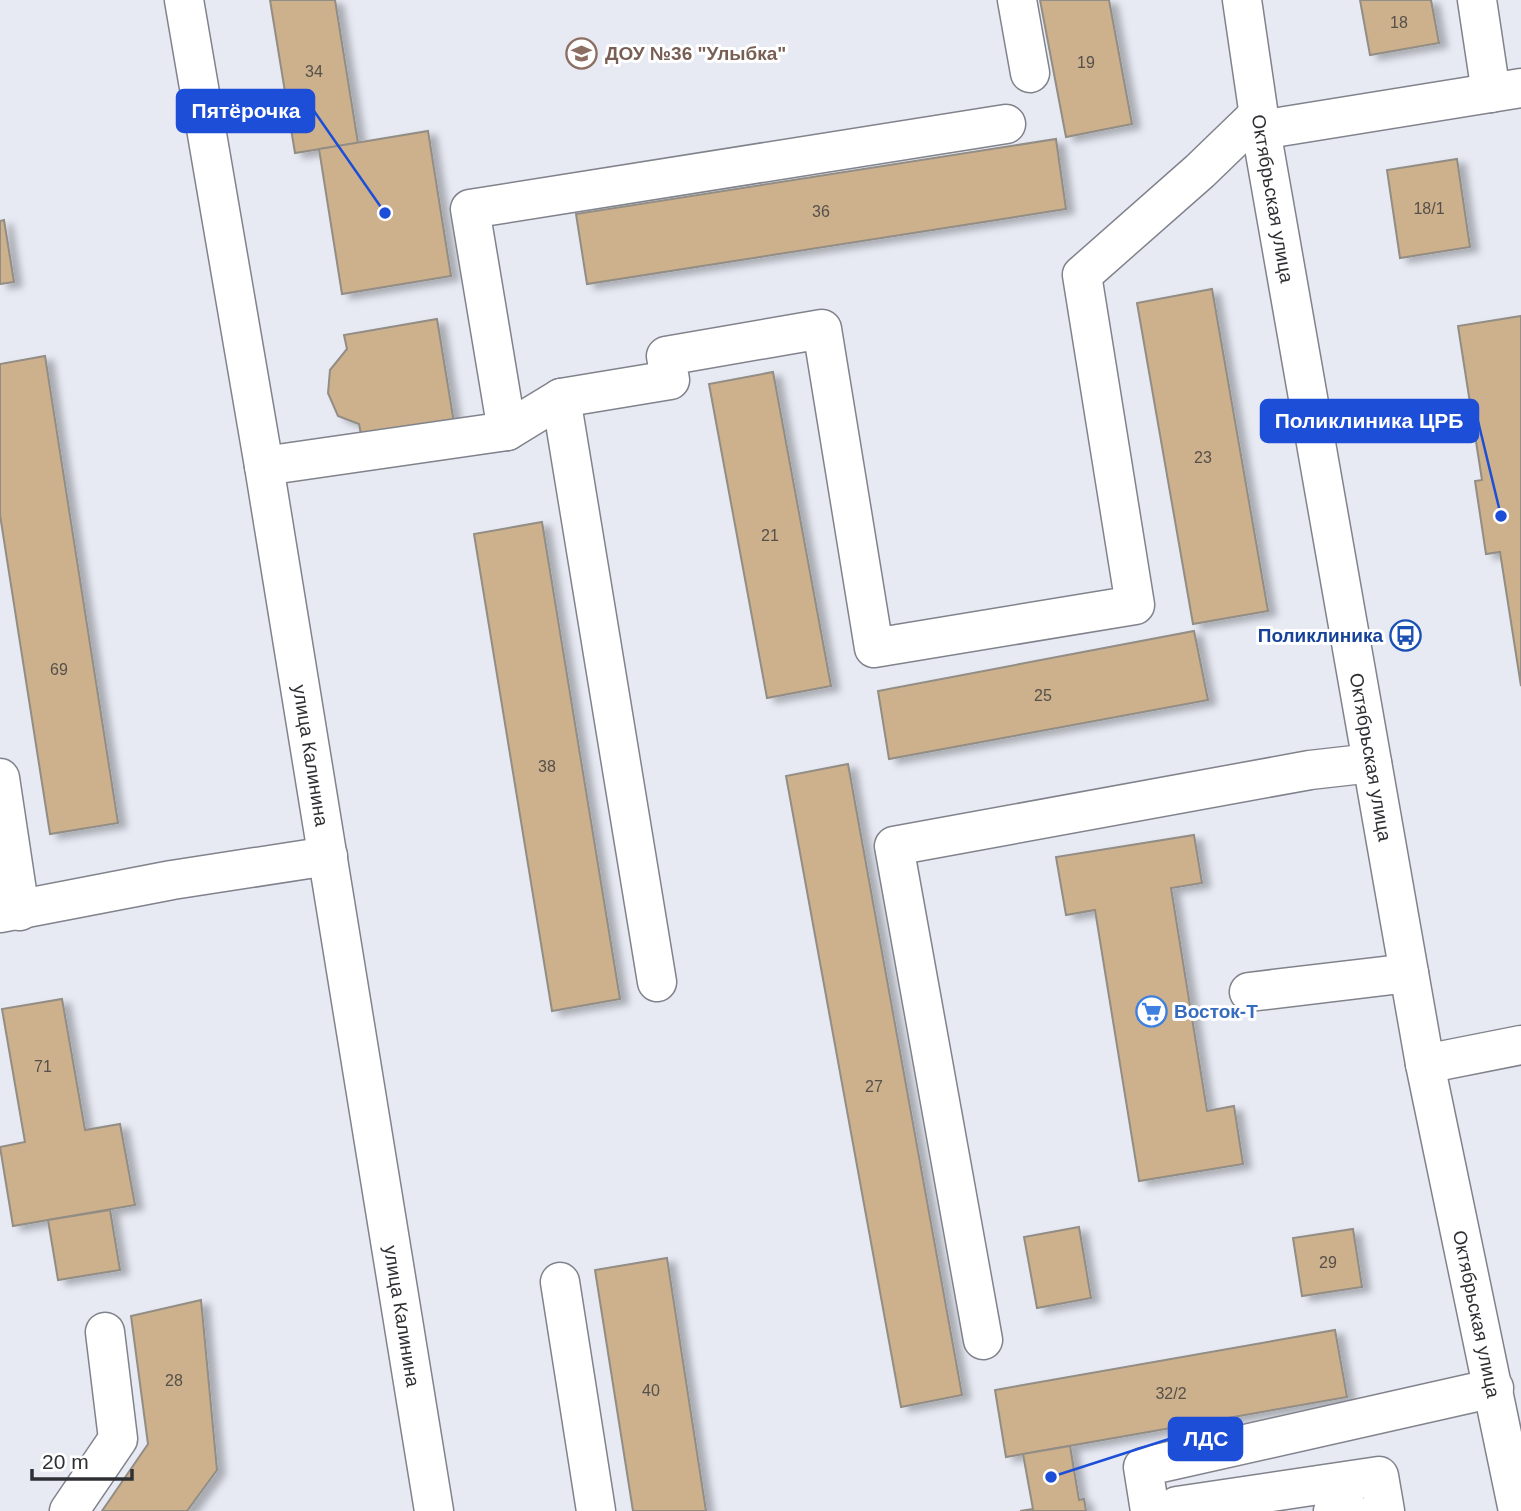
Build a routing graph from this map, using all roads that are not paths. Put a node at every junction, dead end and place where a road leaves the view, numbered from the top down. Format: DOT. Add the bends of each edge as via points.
graph roads {
  1 [pos="184,0"];
  2 [pos="1017,0"];
  3 [pos="1242,0"];
  4 [pos="1477,0"];
  5 [pos="1030,73"];
  6 [pos="1506,90"];
  7 [pos="1259,122"];
  8 [pos="1006,124"];
  9 [pos="561,398"];
  10 [pos="507,431"];
  11 [pos="264,466"];
  12 [pos="1372,763"];
  13 [pos="0,778"];
  14 [pos="328,856"];
  15 [pos="10,912"];
  16 [pos="1409,973"];
  17 [pos="657,982"];
  18 [pos="1249,992"];
  19 [pos="1521,1045"];
  20 [pos="1425,1064"];
  21 [pos="560,1282"];
  22 [pos="104,1332"];
  23 [pos="983,1340"];
  24 [pos="1494,1388"];
  25 [pos="69,1511"];
  26 [pos="435,1511"];
  27 [pos="596,1511"];
  28 [pos="1150,1511"];
  29 [pos="1177,1511"];
  30 [pos="1333,1511"];
  31 [pos="1348,1511"];
  32 [pos="1385,1511"];
  33 [pos="1518,1511"];
  1 -- 11 [label="street, улица Калинина"];
  2 -- 5 [label="street"];
  3 -- 7 [label="street, Октябрьская улица"];
  4 -- 6 [label="street"];
  6 -- 7 [label="street"];
  7 -- 9 [label="street" via="1082,275 1135,605 874,648 822,330 666,356 670,380"];
  7 -- 12 [label="street, Октябрьская улица"];
  8 -- 10 [label="street" via="470,209"];
  9 -- 10 [label="street"];
  9 -- 17 [label="street"];
  10 -- 11 [label="street"];
  11 -- 14 [label="street, улица Калинина"];
  12 -- 16 [label="street, Октябрьская улица"];
  12 -- 23 [label="street" via="1310,770 894,846"];
  13 -- 15 [label="street"];
  14 -- 15 [label="street"];
  14 -- 26 [label="street, улица Калинина"];
  16 -- 18 [label="street"];
  16 -- 20 [label="street, Октябрьская улица"];
  19 -- 20 [label="street"];
  20 -- 24 [label="street, Октябрьская улица"];
  21 -- 27 [label="street"];
  22 -- 25 [label="street" via="118,1439"];
  24 -- 28 [label="street" via="1143,1467"];
  24 -- 33 [label="street, Октябрьская улица"];
  29 -- 32 [label="street" via="1177,1506 1379,1476"];
  30 -- 31 [label="street"];
}
